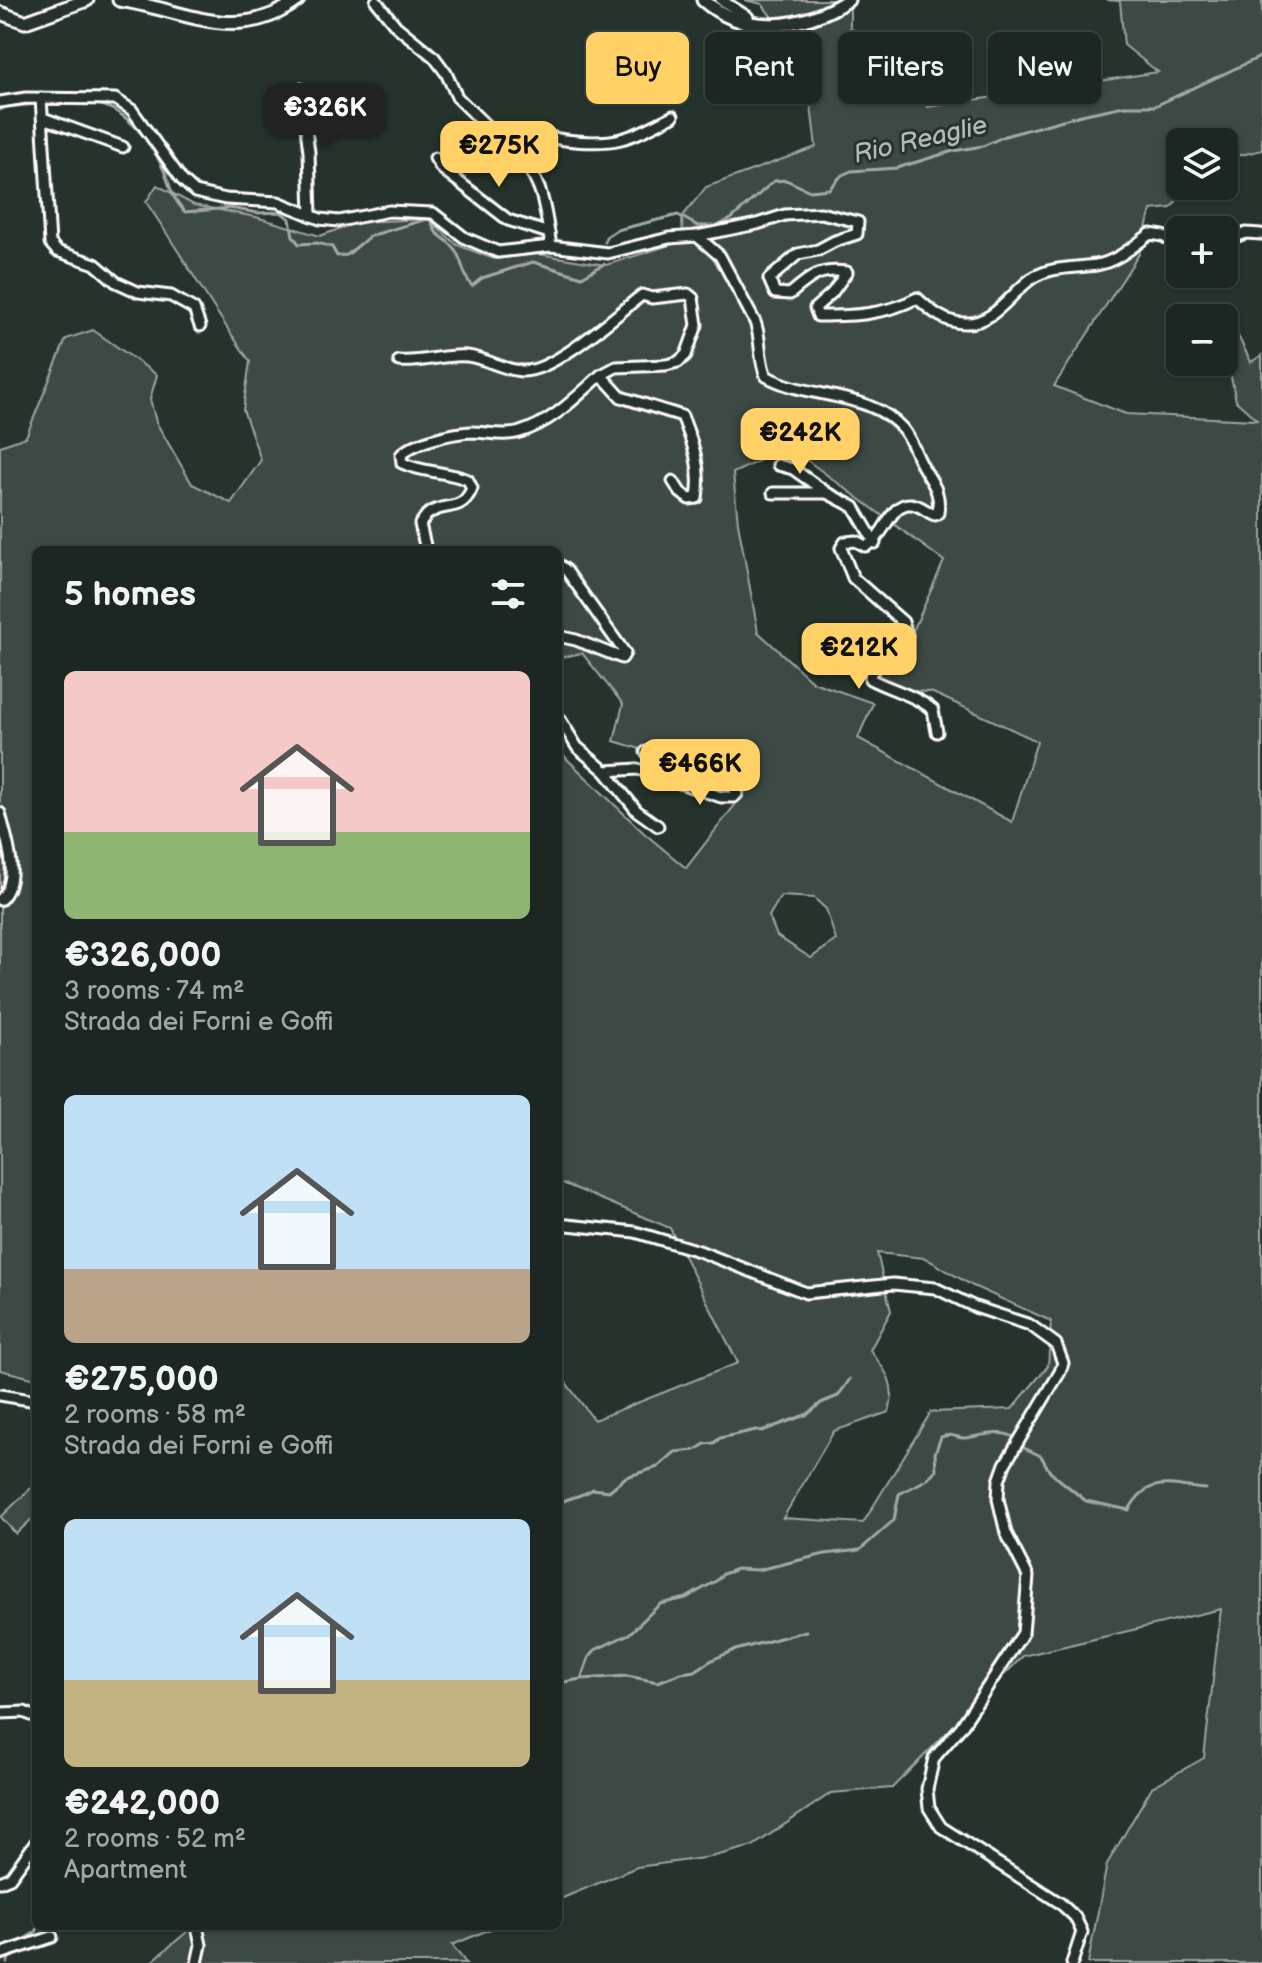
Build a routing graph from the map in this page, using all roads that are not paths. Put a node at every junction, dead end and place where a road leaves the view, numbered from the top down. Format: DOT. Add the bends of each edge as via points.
graph roads {
  1 [pos="87,0"];
  2 [pos="119,0"];
  3 [pos="298,0"];
  4 [pos="703,0"];
  5 [pos="721,0"];
  6 [pos="848,0"];
  7 [pos="376,1"];
  8 [pos="0,13"];
  9 [pos="749,25"];
  10 [pos="301,89"];
  11 [pos="41,99"];
  12 [pos="0,102"];
  13 [pos="42,115"];
  14 [pos="673,116"];
  15 [pos="123,147"];
  16 [pos="512,147"];
  17 [pos="435,158"];
  18 [pos="311,216"];
  19 [pos="549,233"];
  20 [pos="1261,234"];
  21 [pos="697,236"];
  22 [pos="1238,236"];
  23 [pos="1166,238"];
  24 [pos="551,246"];
  25 [pos="200,326"];
  26 [pos="399,361"];
  27 [pos="601,375"];
  28 [pos="778,465"];
  29 [pos="673,481"];
  30 [pos="773,493"];
  31 [pos="827,493"];
  32 [pos="875,543"];
  33 [pos="425,546"];
  34 [pos="562,567"];
  35 [pos="562,637"];
  36 [pos="562,723"];
  37 [pos="937,732"];
  38 [pos="646,752"];
  39 [pos="605,771"];
  40 [pos="0,813"];
  41 [pos="658,826"];
  42 [pos="0,900"];
  43 [pos="562,1224"];
  44 [pos="0,1395"];
  45 [pos="32,1400"];
  46 [pos="0,1713"];
  47 [pos="32,1715"];
  48 [pos="32,1848"];
  49 [pos="0,1882"];
  50 [pos="198,1930"];
  51 [pos="52,1937"];
  52 [pos="8,1952"];
  53 [pos="197,1963"];
  54 [pos="1072,1963"];
  1 -- 8 [label="main road" via="25,22"];
  2 -- 3 [label="main road" via="215,23 252,21"];
  4 -- 9 [label="main road" via="718,13"];
  5 -- 9 [label="street" via="748,17"];
  6 -- 9 [label="main road" via="824,14"];
  7 -- 16 [label="street" via="396,26 434,57 457,97"];
  10 -- 18 [label="street"];
  11 -- 12 [label="street"];
  11 -- 13 [label="street"];
  11 -- 18 [label="street" via="115,99 132,110 195,192 278,202"];
  13 -- 15 [label="street"];
  13 -- 25 [label="street" via="50,243 138,292 171,296 194,309"];
  14 -- 16 [label="street" via="626,140 563,140 525,132 515,135"];
  16 -- 19 [label="street" via="540,185"];
  17 -- 19 [label="street" via="508,220"];
  18 -- 24 [label="street" via="339,221 389,211 433,213 465,238 498,252"];
  19 -- 24 [label="street"];
  20 -- 22 [label="street"];
  21 -- 23 [label="street" via="785,215 821,213 858,222 857,234 798,254 769,279 775,293 790,294 812,275 847,272 815,308 818,316 871,314 917,298 945,320 967,324 993,314 1032,278 1066,266 1099,265 1150,234"];
  21 -- 24 [label="street" via="608,253"];
  21 -- 32 [label="street" via="720,256 755,322 766,376 886,413 905,431 938,489 938,513 908,503 900,506"];
  26 -- 27 [label="street" via="465,355 531,371 566,353 642,295 693,298 695,334 678,362 616,367"];
  27 -- 29 [label="street" via="621,397 682,416 695,448 697,498 689,499"];
  27 -- 33 [label="street" via="544,424 515,434 468,432 406,449 402,463 456,475 472,488 459,505 429,513 420,524"];
  28 -- 31 [label="street"];
  30 -- 31 [label="street"];
  31 -- 32 [label="street" via="854,507"];
  32 -- 37 [label="street" via="845,542 841,548 853,578 903,622 907,635 870,679 923,701 933,710"];
  34 -- 35 [label="street" via="625,653 622,658"];
  36 -- 39 [label="street" via="577,747"];
  38 -- 39 [label="street" via="723,778 737,794 721,797 638,769"];
  39 -- 41 [label="street" via="637,811"];
  40 -- 42 [label="street" via="12,860 6,894"];
  43 -- 54 [label="street" via="635,1232 806,1293 893,1284 935,1288 1030,1325 1056,1344 1063,1363 1060,1372 999,1481 1006,1533 1028,1576 1023,1633 961,1727 934,1758 927,1789 929,1808 941,1827 1075,1917 1082,1932"];
  44 -- 45 [label="street"];
  46 -- 47 [label="street"];
  48 -- 49 [label="street" via="10,1878"];
  50 -- 53 [label="street"];
  51 -- 52 [label="street"];
}
